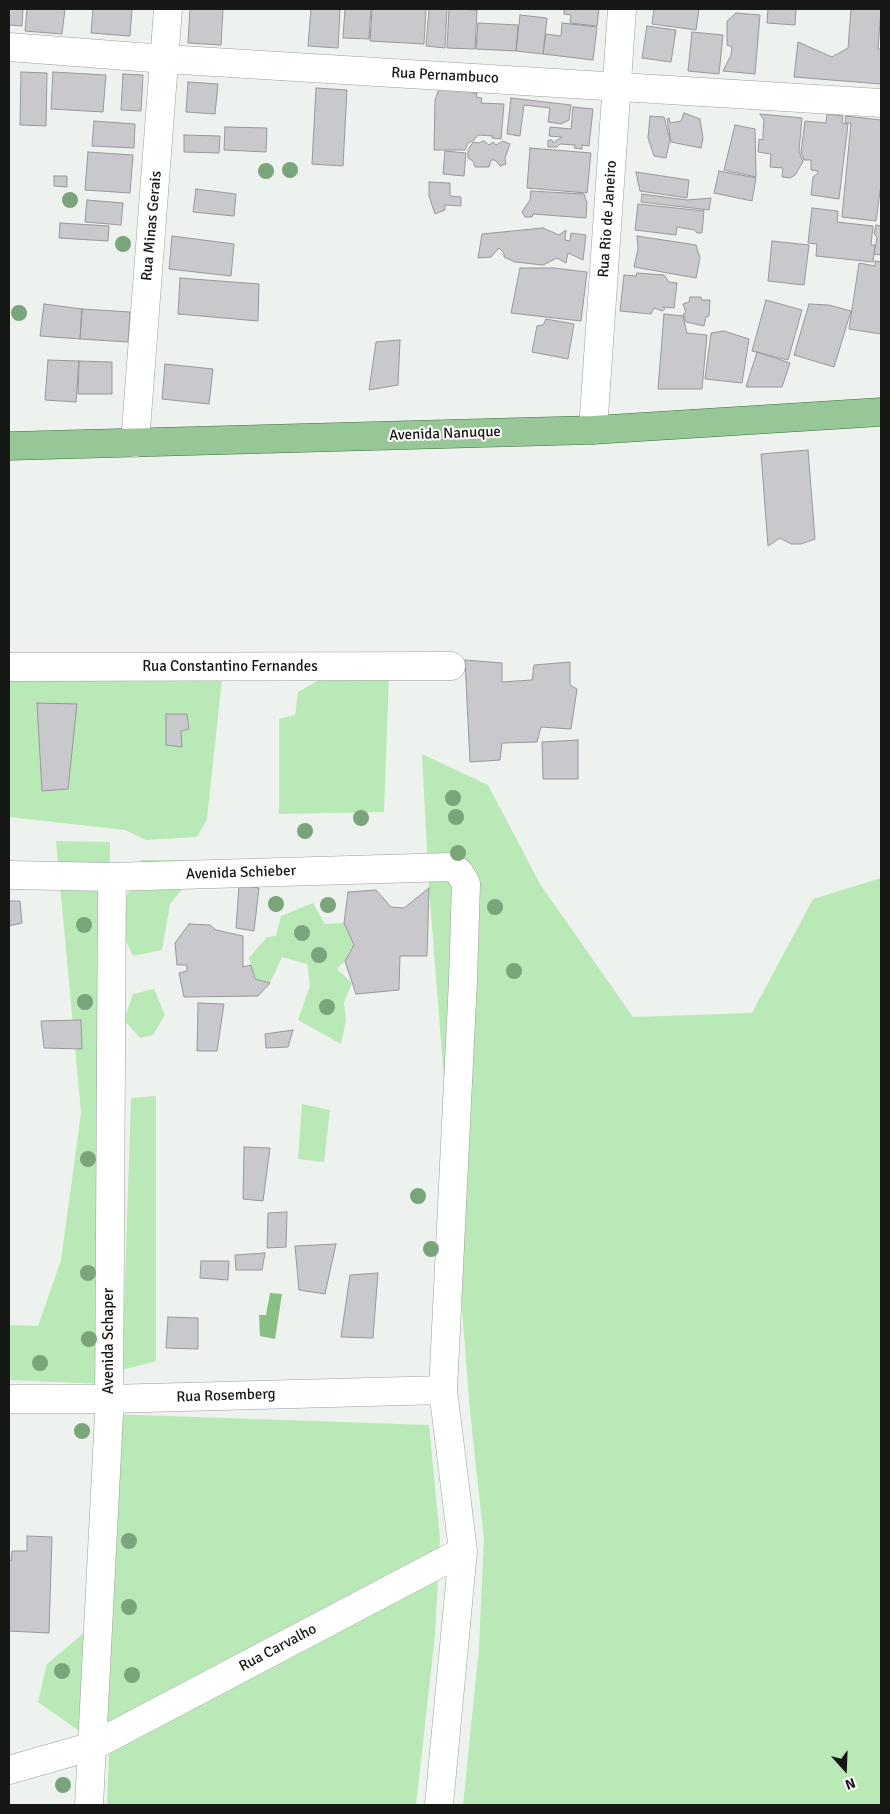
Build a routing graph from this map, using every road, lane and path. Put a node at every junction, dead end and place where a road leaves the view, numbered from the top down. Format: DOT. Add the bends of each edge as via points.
graph roads {
  1 [pos="168,9"];
  2 [pos="622,9"];
  3 [pos="9,47"];
  4 [pos="165,59"];
  5 [pos="617,86"];
  6 [pos="881,103"];
  7 [pos="881,412"];
  8 [pos="593,430"];
  9 [pos="135,443"];
  10 [pos="9,446"];
  11 [pos="451,666"];
  12 [pos="9,667"];
  13 [pos="9,875"];
  14 [pos="112,876"];
  15 [pos="443,1390"];
  16 [pos="9,1399"];
  17 [pos="109,1399"];
  18 [pos="463,1551"];
  19 [pos="93,1746"];
  20 [pos="9,1770"];
  21 [pos="89,1805"];
  22 [pos="439,1805"];
  1 -- 4 [label="street, Rua Minas Gerais"];
  2 -- 5 [label="street, Rua Rio de Janeiro"];
  3 -- 4 [label="street, Rua Pernambuco"];
  4 -- 5 [label="street, Rua Pernambuco"];
  4 -- 9 [label="street, Rua Minas Gerais"];
  5 -- 6 [label="street, Rua Pernambuco"];
  5 -- 8 [label="street, Rua Rio de Janeiro"];
  7 -- 8 [label="main road, Avenida Nanuque"];
  8 -- 9 [label="main road, Avenida Nanuque"];
  9 -- 10 [label="main road, Avenida Nanuque"];
  11 -- 12 [label="street, Rua Constantino Fernandes"];
  13 -- 14 [label="street, Avenida Schieber"];
  14 -- 15 [label="street, Avenida Schieber" via="451,867 459,872 466,883 464,980"];
  14 -- 17 [label="street, Avenida Schaper"];
  15 -- 17 [label="street, Rua Rosemberg"];
  15 -- 18 [label="street"];
  16 -- 17 [label="street, Rua Rosemberg"];
  17 -- 19 [label="street, Avenida Schaper"];
  18 -- 19 [label="street, Rua Carvalho"];
  18 -- 22 [label="street"];
  19 -- 20 [label="street, Rua Carvalho"];
  19 -- 21 [label="street, Avenida Schaper"];
}
